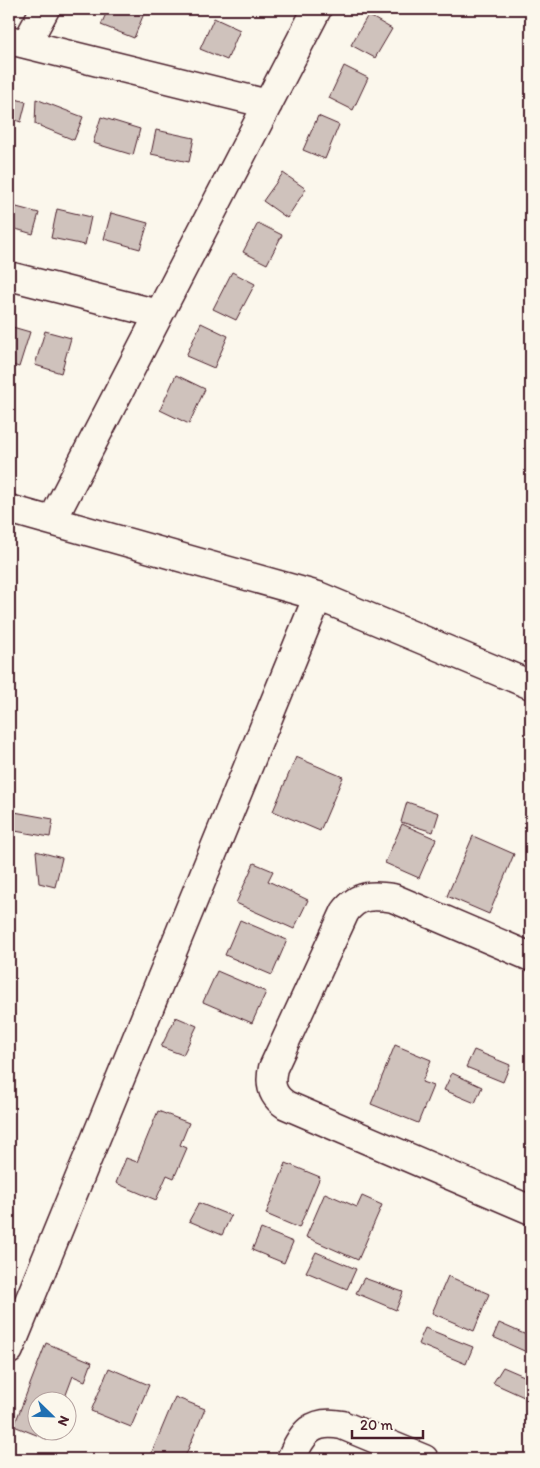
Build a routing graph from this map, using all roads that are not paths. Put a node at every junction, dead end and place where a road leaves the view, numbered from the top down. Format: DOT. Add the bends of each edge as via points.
graph roads {
  1 [pos="45,9"];
  2 [pos="317,9"];
  3 [pos="18,42"];
  4 [pos="268,104"];
  5 [pos="9,276"];
  6 [pos="159,314"];
  7 [pos="9,508"];
  8 [pos="53,519"];
  9 [pos="318,596"];
  10 [pos="531,684"];
  11 [pos="531,957"];
  12 [pos="531,1210"];
  13 [pos="9,1350"];
  14 [pos="291,1459"];
  15 [pos="424,1459"];
  1 -- 3 [label="street"];
  2 -- 4 [label="street"];
  3 -- 4 [label="street"];
  4 -- 6 [label="street"];
  5 -- 6 [label="street"];
  6 -- 8 [label="street"];
  7 -- 8 [label="street"];
  8 -- 9 [label="street"];
  9 -- 10 [label="street"];
  9 -- 13 [label="street"];
  11 -- 12 [label="street" via="393,898 374,895 361,898 345,912 273,1068 271,1081 274,1096 286,1105"];
  14 -- 15 [label="street" via="305,1433 315,1425 328,1422"];
}
